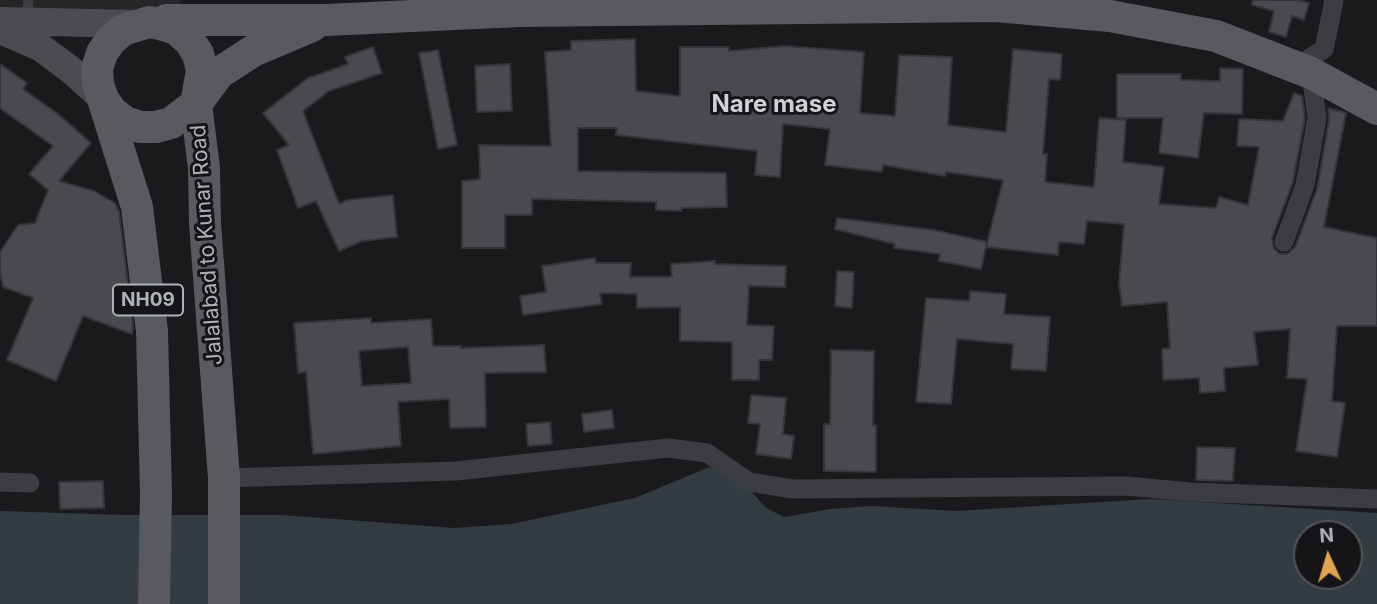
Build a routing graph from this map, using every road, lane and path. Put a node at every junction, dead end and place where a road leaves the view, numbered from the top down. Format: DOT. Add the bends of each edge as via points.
graph roads {
  1 [pos="1334,0"];
  2 [pos="28,10"];
  3 [pos="167,19"];
  4 [pos="326,20"];
  5 [pos="0,21"];
  6 [pos="0,30"];
  7 [pos="1304,70"];
  8 [pos="103,99"];
  9 [pos="196,104"];
  10 [pos="1377,109"];
  11 [pos="1284,242"];
  12 [pos="0,482"];
  13 [pos="30,483"];
  14 [pos="225,490"];
  15 [pos="1377,499"];
  16 [pos="154,604"];
  17 [pos="224,604"];
  1 -- 7 [label="street" via="1324,49"];
  2 -- 3 [label="main road"];
  2 -- 5 [label="main road"];
  3 -- 4 [label="main road"];
  3 -- 8 [label="main road, NH09" via="123,30 111,40 102,53 97,76"];
  3 -- 9 [label="main road, NH09" via="198,54 202,70"];
  4 -- 7 [label="main road" via="519,11 996,6 1110,16 1216,36"];
  4 -- 9 [label="main road, Jalalabad to Kunar Road" via="253,51 219,73"];
  6 -- 8 [label="main road" via="40,47"];
  7 -- 10 [label="main road"];
  7 -- 11 [label="street" via="1317,118 1305,185"];
  8 -- 9 [label="main road" via="125,122 140,127 171,123"];
  8 -- 16 [label="main road, NH09" via="137,207 152,331"];
  9 -- 14 [label="main road, Jalalabad to Kunar Road / NH09"];
  12 -- 13 [label="street"];
  14 -- 15 [label="street" via="668,448 706,453 749,482 793,489 1127,486"];
  14 -- 17 [label="main road, NH09"];
}
